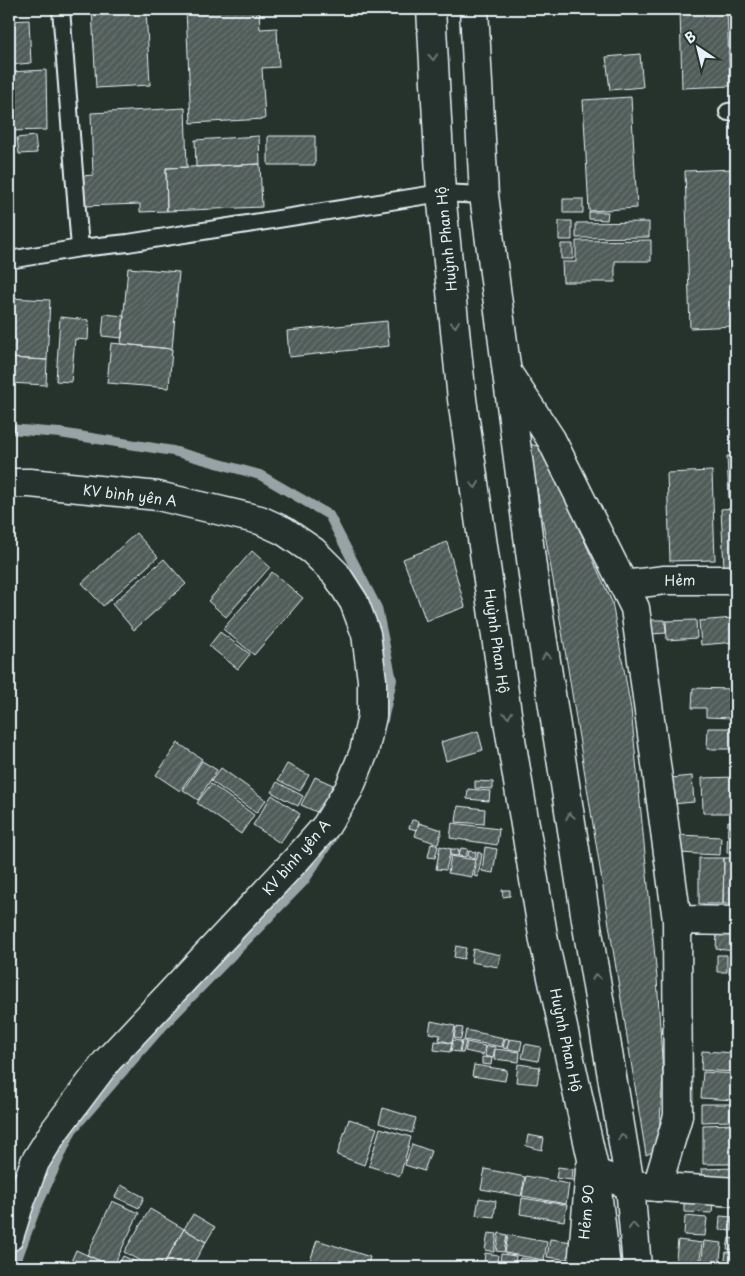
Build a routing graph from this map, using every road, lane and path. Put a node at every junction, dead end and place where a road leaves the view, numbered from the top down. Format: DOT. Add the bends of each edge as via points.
graph roads {
  1 [pos="61,9"];
  2 [pos="430,9"];
  3 [pos="474,9"];
  4 [pos="441,193"];
  5 [pos="484,195"];
  6 [pos="80,248"];
  7 [pos="9,260"];
  8 [pos="507,372"];
  9 [pos="9,483"];
  10 [pos="736,580"];
  11 [pos="624,585"];
  12 [pos="677,920"];
  13 [pos="736,921"];
  14 [pos="595,1173"];
  15 [pos="630,1185"];
  16 [pos="657,1187"];
  17 [pos="736,1192"];
  18 [pos="9,1237"];
  19 [pos="582,1267"];
  20 [pos="606,1267"];
  21 [pos="637,1267"];
  1 -- 6 [label="lane"];
  2 -- 4 [label="street, Huỳnh Phan Hộ, one-way"];
  3 -- 5 [label="street"];
  4 -- 5 [label="lane"];
  4 -- 6 [label="lane"];
  4 -- 14 [label="street, Huỳnh Phan Hộ, one-way" via="462,398 511,737 544,941"];
  5 -- 8 [label="street"];
  6 -- 7 [label="lane"];
  8 -- 11 [label="street" via="551,439"];
  15 -- 8 [label="street, one-way" via="536,590"];
  9 -- 18 [label="street, KV bình yên A" via="158,496 260,520 284,531 313,551 336,574 354,602 366,634 372,680 372,716 364,752 349,789 326,826 107,1061 35,1162"];
  10 -- 11 [label="street, Hẻm" via="665,580"];
  11 -- 12 [label="street" via="635,608"];
  12 -- 13 [label="street"];
  12 -- 16 [label="street" via="678,1116"];
  14 -- 15 [label="street, Hẻm 90"];
  14 -- 19 [label="street, Hẻm 90" via="590,1169"];
  14 -- 20 [label="street, Huỳnh Phan Hộ"];
  15 -- 16 [label="street"];
  21 -- 15 [label="street, one-way"];
  16 -- 17 [label="street"];
}
